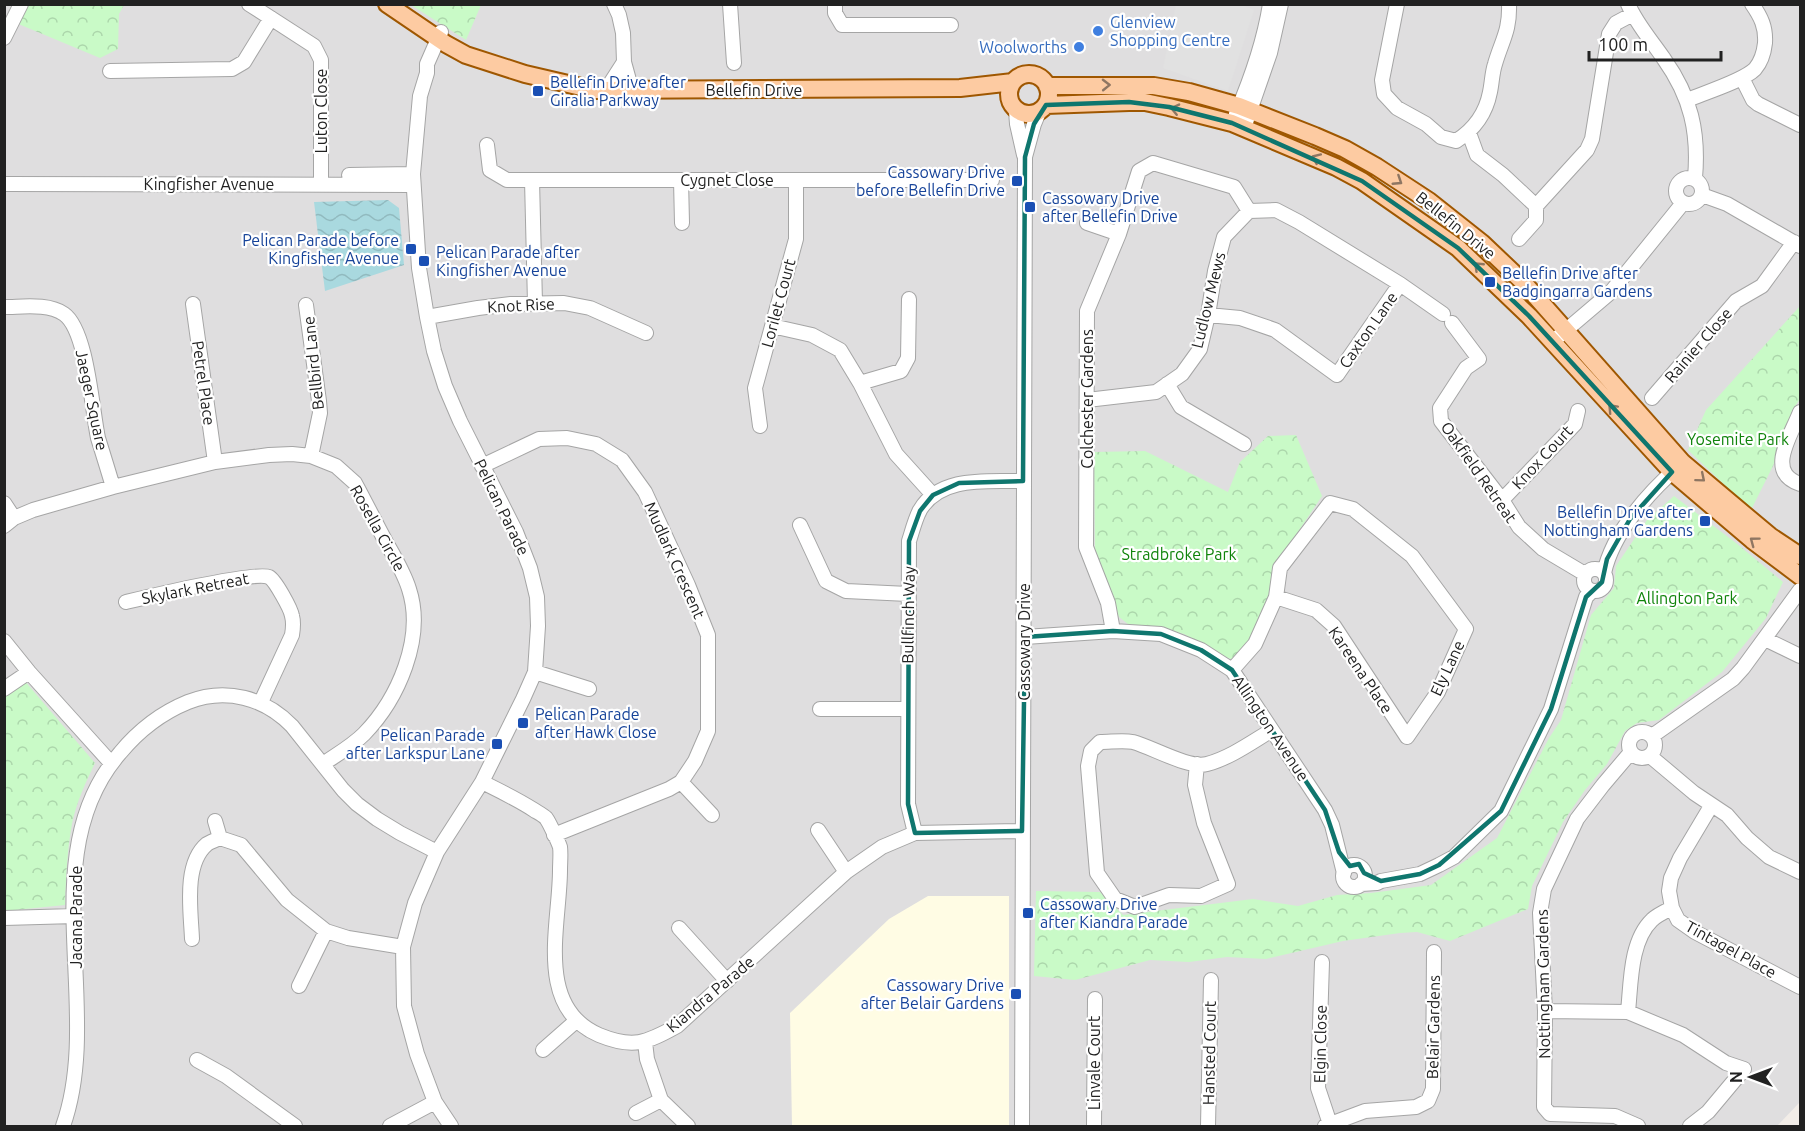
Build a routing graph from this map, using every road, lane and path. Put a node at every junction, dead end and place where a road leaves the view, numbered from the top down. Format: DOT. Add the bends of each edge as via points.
graph roads {
  1 [pos="21,4"];
  2 [pos="249,4"];
  3 [pos="387,4"];
  4 [pos="401,4"];
  5 [pos="614,4"];
  6 [pos="730,4"];
  7 [pos="835,4"];
  8 [pos="1270,4"];
  9 [pos="1281,4"];
  10 [pos="1396,4"];
  11 [pos="1509,4"];
  12 [pos="1758,6"];
  13 [pos="1630,9"];
  14 [pos="271,18"];
  15 [pos="951,26"];
  16 [pos="4,38"];
  17 [pos="444,38"];
  18 [pos="624,62"];
  19 [pos="734,63"];
  20 [pos="110,71"];
  21 [pos="1742,78"];
  22 [pos="1013,82"];
  23 [pos="1047,86"];
  24 [pos="960,88"];
  25 [pos="606,90"];
  26 [pos="632,91"];
  27 [pos="1688,100"];
  28 [pos="1013,106"];
  29 [pos="1245,108"];
  30 [pos="1042,109"];
  31 [pos="1238,125"];
  32 [pos="1800,125"];
  33 [pos="1468,133"];
  34 [pos="487,145"];
  35 [pos="1024,157"];
  36 [pos="4,176"];
  37 [pos="1695,178"];
  38 [pos="321,179"];
  39 [pos="413,179"];
  40 [pos="532,180"];
  41 [pos="681,180"];
  42 [pos="796,180"];
  43 [pos="992,180"];
  44 [pos="4,184"];
  45 [pos="1702,195"];
  46 [pos="1683,203"];
  47 [pos="1536,207"];
  48 [pos="1249,211"];
  49 [pos="682,223"];
  50 [pos="1087,223"];
  51 [pos="1119,234"];
  52 [pos="1519,239"];
  53 [pos="1797,244"];
  54 [pos="1400,285"];
  55 [pos="909,299"];
  56 [pos="535,303"];
  57 [pos="193,304"];
  58 [pos="306,305"];
  59 [pos="4,307"];
  60 [pos="1208,315"];
  61 [pos="427,317"];
  62 [pos="772,326"];
  63 [pos="1565,330"];
  64 [pos="646,333"];
  65 [pos="1552,343"];
  66 [pos="860,383"];
  67 [pos="1167,384"];
  68 [pos="1652,398"];
  69 [pos="1087,400"];
  70 [pos="1578,411"];
  71 [pos="1800,412"];
  72 [pos="759,426"];
  73 [pos="1244,444"];
  74 [pos="311,456"];
  75 [pos="215,462"];
  76 [pos="482,466"];
  77 [pos="1677,467"];
  78 [pos="1023,481"];
  79 [pos="1800,484"];
  80 [pos="113,487"];
  81 [pos="933,495"];
  82 [pos="1502,500"];
  83 [pos="4,503"];
  84 [pos="9,522"];
  85 [pos="800,525"];
  86 [pos="1800,556"];
  87 [pos="1604,573"];
  88 [pos="1586,574"];
  89 [pos="1800,576"];
  90 [pos="1800,590"];
  91 [pos="1592,591"];
  92 [pos="908,594"];
  93 [pos="1276,597"];
  94 [pos="126,602"];
  95 [pos="1113,631"];
  96 [pos="1024,638"];
  97 [pos="1765,639"];
  98 [pos="4,641"];
  99 [pos="1800,656"];
  100 [pos="1232,670"];
  101 [pos="29,672"];
  102 [pos="535,672"];
  103 [pos="4,689"];
  104 [pos="589,689"];
  105 [pos="261,702"];
  106 [pos="820,709"];
  107 [pos="907,709"];
  108 [pos="1272,730"];
  109 [pos="1652,736"];
  110 [pos="1407,737"];
  111 [pos="1631,752"];
  112 [pos="1650,756"];
  113 [pos="111,763"];
  114 [pos="323,764"];
  115 [pos="1197,764"];
  116 [pos="482,782"];
  117 [pos="681,782"];
  118 [pos="1712,806"];
  119 [pos="712,815"];
  120 [pos="216,821"];
  121 [pos="818,830"];
  122 [pos="1022,831"];
  123 [pos="915,833"];
  124 [pos="554,836"];
  125 [pos="220,838"];
  126 [pos="437,852"];
  127 [pos="1800,872"];
  128 [pos="846,873"];
  129 [pos="1672,908"];
  130 [pos="75,916"];
  131 [pos="4,918"];
  132 [pos="679,928"];
  133 [pos="326,931"];
  134 [pos="192,939"];
  135 [pos="403,947"];
  136 [pos="1434,952"];
  137 [pos="1322,962"];
  138 [pos="1210,980"];
  139 [pos="727,981"];
  140 [pos="299,986"];
  141 [pos="1800,987"];
  142 [pos="1095,999"];
  143 [pos="1545,1011"];
  144 [pos="1628,1012"];
  145 [pos="576,1021"];
  146 [pos="645,1042"];
  147 [pos="543,1050"];
  148 [pos="197,1060"];
  149 [pos="661,1100"];
  150 [pos="435,1102"];
  151 [pos="636,1113"];
  152 [pos="1328,1125"];
  153 [pos="63,1126"];
  154 [pos="295,1126"];
  155 [pos="390,1126"];
  156 [pos="451,1126"];
  157 [pos="688,1126"];
  158 [pos="1022,1126"];
  159 [pos="1094,1126"];
  160 [pos="1208,1126"];
  161 [pos="1638,1126"];
  162 [pos="1690,1126"];
  1 -- 16 [label="street"];
  2 -- 14 [label="street, Luton Close"];
  3 -- 17 [label="main road, Bellefin Drive"];
  4 -- 17 [label="main road, Bellefin Drive"];
  5 -- 18 [label="street" via="623,33"];
  6 -- 19 [label="street"];
  7 -- 15 [label="street" via="842,25"];
  8 -- 29 [label="street"];
  9 -- 29 [label="street" via="1270,53"];
  10 -- 33 [label="street" via="1382,80 1384,94 1397,108 1441,137 1456,141"];
  11 -- 33 [label="street" via="1510,20 1494,65 1490,95 1482,115"];
  12 -- 21 [label="street" via="1765,30 1764,51 1755,68"];
  13 -- 27 [label="street"];
  13 -- 47 [label="street" via="1609,34 1587,150"];
  14 -- 20 [label="street" via="244,62 232,69"];
  14 -- 38 [label="street, Luton Close" via="314,46 321,60"];
  17 -- 25 [label="main road, Bellefin Drive" via="466,55 516,72"];
  17 -- 39 [label="street, Pelican Parade" via="420,96"];
  18 -- 25 [label="street"];
  18 -- 26 [label="street"];
  21 -- 27 [label="street"];
  21 -- 32 [label="street" via="1753,100"];
  22 -- 23 [label="main road" via="1025,74 1034,75"];
  22 -- 24 [label="main road, Bellefin Drive"];
  22 -- 28 [label="main road" via="1008,94"];
  23 -- 29 [label="main road, Bellefin Drive, one-way" via="1154,86"];
  23 -- 30 [label="main road" via="1049,92"];
  24 -- 26 [label="main road, Bellefin Drive"];
  24 -- 28 [label="main road, Bellefin Drive"];
  25 -- 26 [label="main road, Bellefin Drive"];
  27 -- 37 [label="street" via="1696,146"];
  28 -- 30 [label="main road" via="1027,115"];
  28 -- 35 [label="street, Cassowary Drive"];
  29 -- 31 [label="street"];
  29 -- 63 [label="main road, Bellefin Drive, one-way" via="1345,149 1429,201 1482,243"];
  31 -- 30 [label="main road, Bellefin Drive, one-way" via="1146,102"];
  30 -- 35 [label="street, Cassowary Drive"];
  65 -- 31 [label="main road, Bellefin Drive, one-way" via="1529,316 1449,241 1362,181"];
  33 -- 47 [label="street" via="1477,155"];
  34 -- 40 [label="street, Cygnet Close" via="490,170 507,180"];
  35 -- 78 [label="street, Cassowary Drive"];
  36 -- 38 [label="street, Kingfisher Avenue"];
  37 -- 45 [label="street"];
  37 -- 46 [label="street" via="1682,180 1676,187"];
  38 -- 39 [label="street, Kingfisher Avenue"];
  38 -- 44 [label="street, Kingfisher Avenue"];
  39 -- 61 [label="street, Pelican Parade" via="419,268"];
  40 -- 41 [label="street, Cygnet Close"];
  40 -- 56 [label="street"];
  41 -- 42 [label="street, Cygnet Close"];
  41 -- 49 [label="street"];
  42 -- 43 [label="street, Cygnet Close"];
  42 -- 62 [label="street, Lorilet Court" via="796,239"];
  45 -- 46 [label="street" via="1697,202"];
  45 -- 53 [label="street" via="1727,204"];
  46 -- 63 [label="street" via="1611,292"];
  47 -- 52 [label="street" via="1536,220"];
  48 -- 51 [label="street, Colchester Gardens" via="1234,187 1153,163 1139,171"];
  48 -- 54 [label="street" via="1276,210"];
  48 -- 60 [label="street, Ludlow Mews" via="1224,237"];
  50 -- 51 [label="street"];
  51 -- 69 [label="street, Colchester Gardens" via="1087,311"];
  53 -- 68 [label="street, Rainier Close" via="1762,286 1736,302"];
  54 -- 60 [label="street, Caxton Lane" via="1336,375 1275,330 1240,318"];
  54 -- 82 [label="street, Oakfield Retreat" via="1447,318 1479,359 1466,368 1440,408 1441,421"];
  55 -- 66 [label="street" via="908,358 901,371"];
  56 -- 61 [label="street, Knot Rise"];
  56 -- 64 [label="street, Knot Rise" via="564,303 590,309"];
  57 -- 75 [label="street, Petrel Place"];
  58 -- 74 [label="street, Bellbird Lane" via="320,413"];
  59 -- 80 [label="street, Jaeger Square" via="71,311"];
  60 -- 67 [label="street, Ludlow Mews" via="1200,350 1182,374"];
  61 -- 76 [label="street, Pelican Parade" via="446,386"];
  62 -- 66 [label="street" via="812,335 840,350"];
  62 -- 72 [label="street, Lorilet Court" via="755,388"];
  63 -- 65 [label="street"];
  63 -- 77 [label="main road, Bellefin Drive"];
  77 -- 65 [label="main road, Bellefin Drive, one-way"];
  66 -- 81 [label="street" via="896,454"];
  67 -- 69 [label="street, Ludlow Mews" via="1156,392"];
  67 -- 73 [label="street" via="1180,407"];
  69 -- 95 [label="street, Colchester Gardens" via="1086,547 1108,603"];
  70 -- 82 [label="street, Knox Court" via="1575,424"];
  71 -- 79 [label="street" via="1782,456 1783,470 1790,481"];
  74 -- 75 [label="street, Rosella Circle" via="281,454"];
  74 -- 114 [label="street, Rosella Circle" via="336,466 355,483 404,576 414,617 412,645 387,705 362,736"];
  75 -- 80 [label="street, Rosella Circle"];
  76 -- 102 [label="street, Pelican Parade" via="530,567 537,597"];
  76 -- 117 [label="street, Mudlark Crescent" via="539,439 567,438 596,444 622,460 645,492 708,635 708,731"];
  77 -- 86 [label="main road, Bellefin Drive, one-way"];
  77 -- 87 [label="street" via="1630,519 1607,559"];
  89 -- 77 [label="main road, Bellefin Drive, one-way" via="1752,540"];
  78 -- 81 [label="street" via="959,483"];
  78 -- 96 [label="street, Cassowary Drive"];
  80 -- 84 [label="street, Rosella Circle" via="33,510"];
  81 -- 92 [label="street, Bullfinch Way" via="920,511 909,541"];
  82 -- 88 [label="street, Oakfield Retreat" via="1527,535"];
  83 -- 84 [label="street"];
  85 -- 92 [label="street" via="826,581 846,591"];
  87 -- 88 [label="street" via="1597,568"];
  87 -- 91 [label="street" via="1604,588"];
  88 -- 91 [label="street" via="1584,582"];
  90 -- 97 [label="street"];
  91 -- 108 [label="street, Allington Avenue" via="1586,597 1551,710 1501,811 1454,857 1420,874 1362,879 1360,868 1347,870 1325,810"];
  92 -- 107 [label="street, Bullfinch Way"];
  93 -- 100 [label="street" via="1255,644"];
  93 -- 110 [label="street, Kareena Place" via="1316,610 1334,626"];
  93 -- 110 [label="street, Ely Lane" via="1280,568 1330,503 1353,509 1412,556 1466,629 1438,692"];
  94 -- 105 [label="street, Skylark Retreat" via="192,587 269,577 292,614 293,626"];
  95 -- 96 [label="street, Allington Avenue"];
  95 -- 100 [label="street, Allington Avenue" via="1161,634 1201,650"];
  96 -- 122 [label="street, Cassowary Drive"];
  97 -- 99 [label="street"];
  97 -- 109 [label="street" via="1726,686"];
  98 -- 101 [label="street"];
  100 -- 108 [label="street, Allington Avenue"];
  101 -- 103 [label="street"];
  101 -- 113 [label="street"];
  102 -- 104 [label="street"];
  102 -- 116 [label="street, Pelican Parade"];
  105 -- 113 [label="street, Jacana Parade" via="218,695 186,703 149,723"];
  105 -- 114 [label="street, Jacana Parade" via="283,716"];
  106 -- 107 [label="street"];
  107 -- 123 [label="street, Bullfinch Way" via="908,804"];
  108 -- 115 [label="street" via="1239,750 1205,765"];
  109 -- 111 [label="street" via="1647,732 1636,734 1630,742"];
  109 -- 112 [label="street" via="1656,747"];
  111 -- 112 [label="street" via="1640,758"];
  111 -- 143 [label="street, Nottingham Gardens" via="1577,819 1544,889 1540,913"];
  112 -- 118 [label="street"];
  113 -- 130 [label="street, Jacana Parade" via="83,822 76,854"];
  114 -- 126 [label="street, Jacana Parade" via="343,790 377,819"];
  115 -- 115 [label="street" via="1194,785 1228,884 1201,896 1169,895 1135,907 1115,899 1097,873 1088,766 1091,751 1100,742 1131,742"];
  116 -- 124 [label="street" via="546,818"];
  116 -- 126 [label="street, Pelican Parade"];
  117 -- 119 [label="street"];
  117 -- 124 [label="street"];
  118 -- 127 [label="street" via="1727,815 1769,857"];
  118 -- 129 [label="street, Tintagel Place" via="1671,878"];
  120 -- 125 [label="street"];
  121 -- 128 [label="street"];
  122 -- 123 [label="street, Kiandra Parade"];
  122 -- 158 [label="street, Cassowary Drive"];
  123 -- 128 [label="street, Kiandra Parade" via="882,847"];
  124 -- 145 [label="street" via="560,847 560,887 554,961 561,994"];
  125 -- 133 [label="street" via="241,845 287,900"];
  125 -- 134 [label="street" via="207,844 194,862 190,887"];
  126 -- 135 [label="street, Pelican Parade" via="415,903"];
  128 -- 139 [label="street, Kiandra Parade"];
  129 -- 141 [label="street, Tintagel Place" via="1678,920 1695,932"];
  129 -- 144 [label="street" via="1653,919 1640,935"];
  130 -- 131 [label="street"];
  130 -- 153 [label="street, Jacana Parade" via="76,1072"];
  132 -- 139 [label="street"];
  133 -- 135 [label="street"];
  133 -- 140 [label="street"];
  135 -- 150 [label="street, Pelican Parade" via="404,1006"];
  136 -- 152 [label="street, Belair Gardens" via="1431,1096 1416,1107 1365,1111"];
  137 -- 152 [label="street, Elgin Close" via="1318,1088"];
  138 -- 160 [label="street, Hansted Court"];
  139 -- 146 [label="street, Kiandra Parade" via="677,1026"];
  142 -- 159 [label="street, Linvale Court"];
  143 -- 144 [label="street"];
  143 -- 161 [label="street, Nottingham Gardens" via="1544,1107 1550,1114 1615,1116"];
  144 -- 162 [label="street" via="1683,1035 1726,1063 1744,1069 1708,1112"];
  145 -- 146 [label="street, Kiandra Parade" via="617,1042"];
  145 -- 147 [label="street"];
  146 -- 149 [label="street"];
  148 -- 154 [label="street"];
  149 -- 151 [label="street"];
  149 -- 157 [label="street"];
  150 -- 155 [label="street"];
  150 -- 156 [label="street, Pelican Parade"];
}
